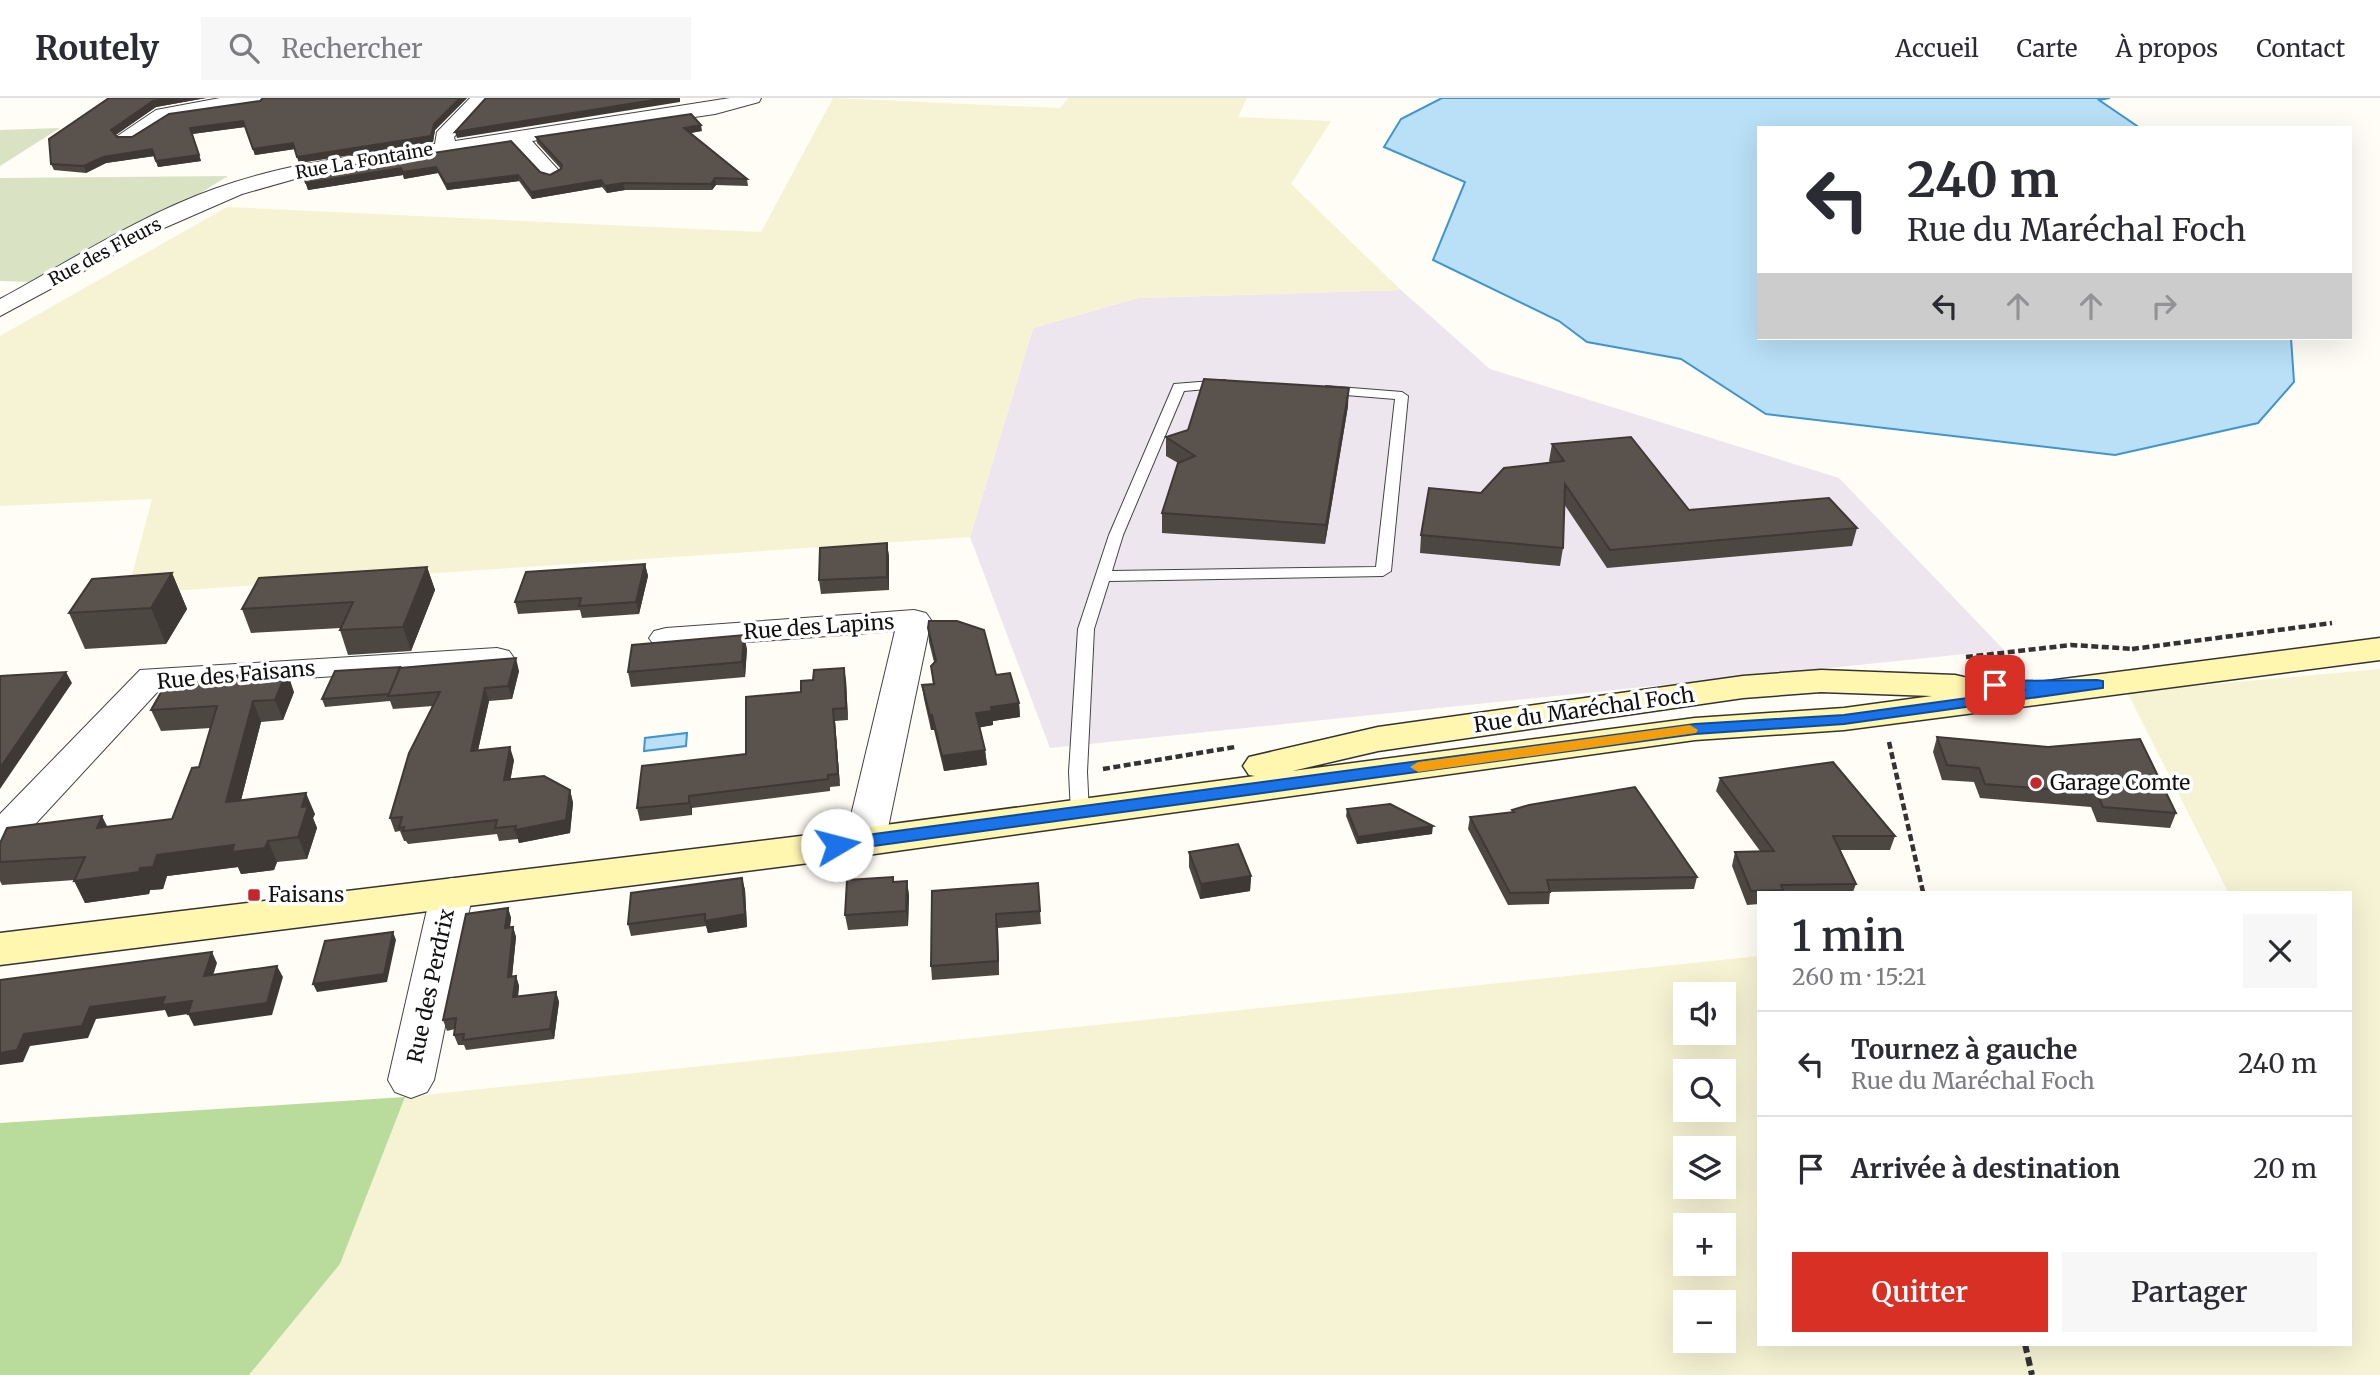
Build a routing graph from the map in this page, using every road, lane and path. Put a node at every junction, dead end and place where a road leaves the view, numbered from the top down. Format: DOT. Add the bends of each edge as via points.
graph roads {
  1 [pos="262,98"];
  2 [pos="481,98"];
  3 [pos="752,98"];
  4 [pos="126,137"];
  5 [pos="518,138"];
  6 [pos="445,148"];
  7 [pos="550,173"];
  8 [pos="212,198"];
  9 [pos="0,309"];
  10 [pos="1244,383"];
  11 [pos="1310,388"];
  12 [pos="1104,576"];
  13 [pos="2342,622"];
  14 [pos="666,638"];
  15 [pos="2132,649"];
  16 [pos="2380,649"];
  17 [pos="497,658"];
  18 [pos="2097,685"];
  19 [pos="1644,701"];
  20 [pos="1882,714"];
  21 [pos="1550,715"];
  22 [pos="1667,733"];
  23 [pos="1573,746"];
  24 [pos="1344,763"];
  25 [pos="1080,813"];
  26 [pos="7,823"];
  27 [pos="876,840"];
  28 [pos="1923,891"];
  29 [pos="452,892"];
  30 [pos="0,949"];
  31 [pos="411,1080"];
  32 [pos="2025,1346"];
  33 [pos="2032,1375"];
  1 -- 4 [label="street" via="163,114"];
  2 -- 6 [label="street" via="444,136"];
  3 -- 5 [label="street, Rue La Fontaine" via="715,108"];
  5 -- 6 [label="street, Rue La Fontaine"];
  5 -- 7 [label="street"];
  6 -- 8 [label="street, Rue La Fontaine" via="309,169"];
  8 -- 9 [label="street, Rue des Fleurs" via="156,223"];
  10 -- 12 [label="lane" via="1179,387 1116,536"];
  11 -- 12 [label="lane" via="1402,396 1383,571"];
  12 -- 25 [label="lane" via="1087,629"];
  13 -- 15 [label="path"];
  14 -- 27 [label="street, Rue des Lapins" via="914,620 868,828"];
  16 -- 18 [label="main road"];
  17 -- 26 [label="street, Rue des Faisans" via="152,677"];
  18 -- 19 [label="main road, Rue du Maréchal Foch" via="1821,681"];
  18 -- 20 [label="main road"];
  19 -- 21 [label="main road, Rue du Maréchal Foch"];
  19 -- 22 [label="main road"];
  20 -- 22 [label="main road"];
  20 -- 28 [label="path"];
  21 -- 23 [label="main road"];
  21 -- 24 [label="main road, Rue du Maréchal Foch" via="1378,739"];
  22 -- 23 [label="main road"];
  23 -- 24 [label="main road"];
  24 -- 25 [label="main road"];
  25 -- 27 [label="main road"];
  27 -- 29 [label="main road"];
  29 -- 30 [label="main road"];
  29 -- 31 [label="street, Rue des Perdrix"];
  32 -- 33 [label="path"];
}
